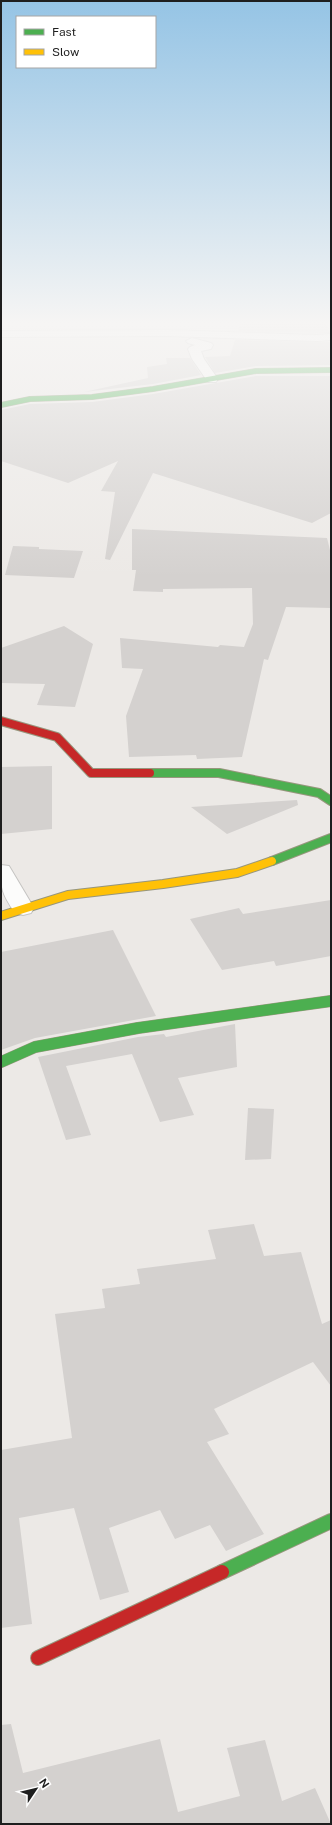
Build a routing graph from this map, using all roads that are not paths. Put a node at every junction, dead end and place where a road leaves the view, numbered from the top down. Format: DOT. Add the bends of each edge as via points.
graph roads {
  1 [pos="1,721"];
  2 [pos="331,801"];
  3 [pos="331,838"];
  4 [pos="1,871"];
  5 [pos="23,908"];
  6 [pos="1,916"];
  7 [pos="331,1001"];
  8 [pos="1,1062"];
  9 [pos="331,1521"];
  10 [pos="38,1658"];
  1 -- 2 [label="street" via="58,737 91,773 219,772 319,793"];
  3 -- 5 [label="street" via="237,873 68,895"];
  4 -- 5 [label="street"];
  5 -- 6 [label="street"];
  7 -- 8 [label="street" via="138,1028 42,1045"];
  9 -- 10 [label="street"];
}
